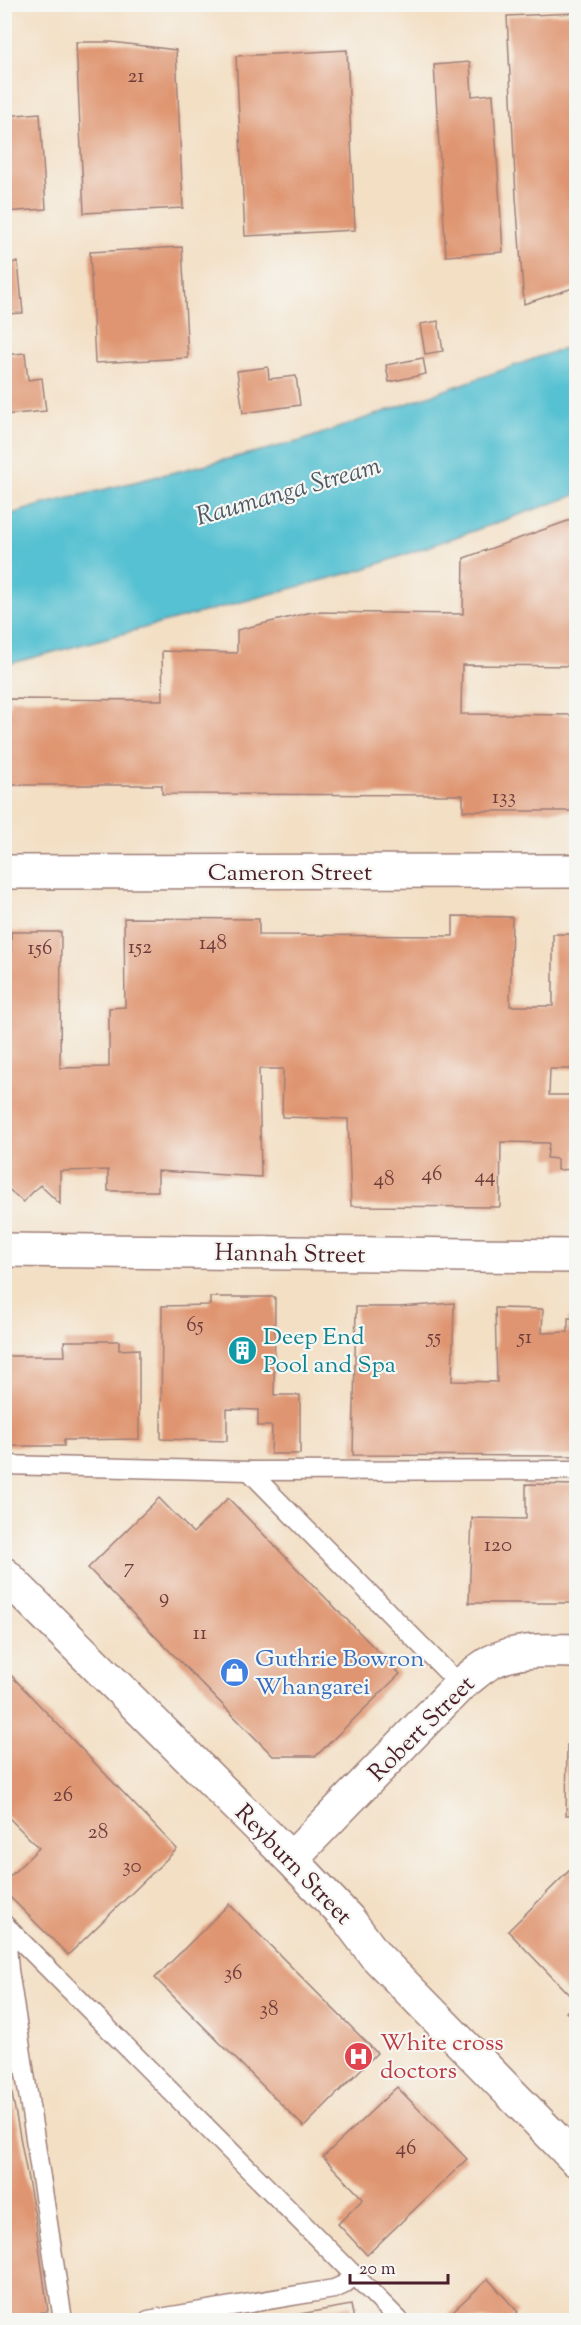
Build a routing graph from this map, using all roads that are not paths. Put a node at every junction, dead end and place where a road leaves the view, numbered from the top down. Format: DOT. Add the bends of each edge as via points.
graph roads {
  1 [pos="576,871"];
  2 [pos="4,872"];
  3 [pos="4,1250"];
  4 [pos="576,1256"];
  5 [pos="4,1465"];
  6 [pos="576,1470"];
  7 [pos="249,1471"];
  8 [pos="4,1574"];
  9 [pos="576,1651"];
  10 [pos="460,1685"];
  11 [pos="291,1859"];
  12 [pos="8,1928"];
  13 [pos="576,2160"];
  14 [pos="354,2276"];
  15 [pos="63,2320"];
  16 [pos="148,2320"];
  17 [pos="399,2320"];
  1 -- 2 [label="street, Cameron Street"];
  3 -- 4 [label="street, Hannah Street"];
  5 -- 7 [label="lane"];
  6 -- 7 [label="lane"];
  7 -- 10 [label="lane"];
  8 -- 11 [label="street, Reyburn Street"];
  9 -- 10 [label="street, Robert Street" via="511,1654 490,1662"];
  10 -- 11 [label="street, Robert Street"];
  11 -- 13 [label="street, Reyburn Street" via="375,1954"];
  12 -- 14 [label="lane"];
  12 -- 15 [label="lane" via="9,1970"];
  14 -- 16 [label="lane" via="334,2289"];
  14 -- 17 [label="lane"];
}
